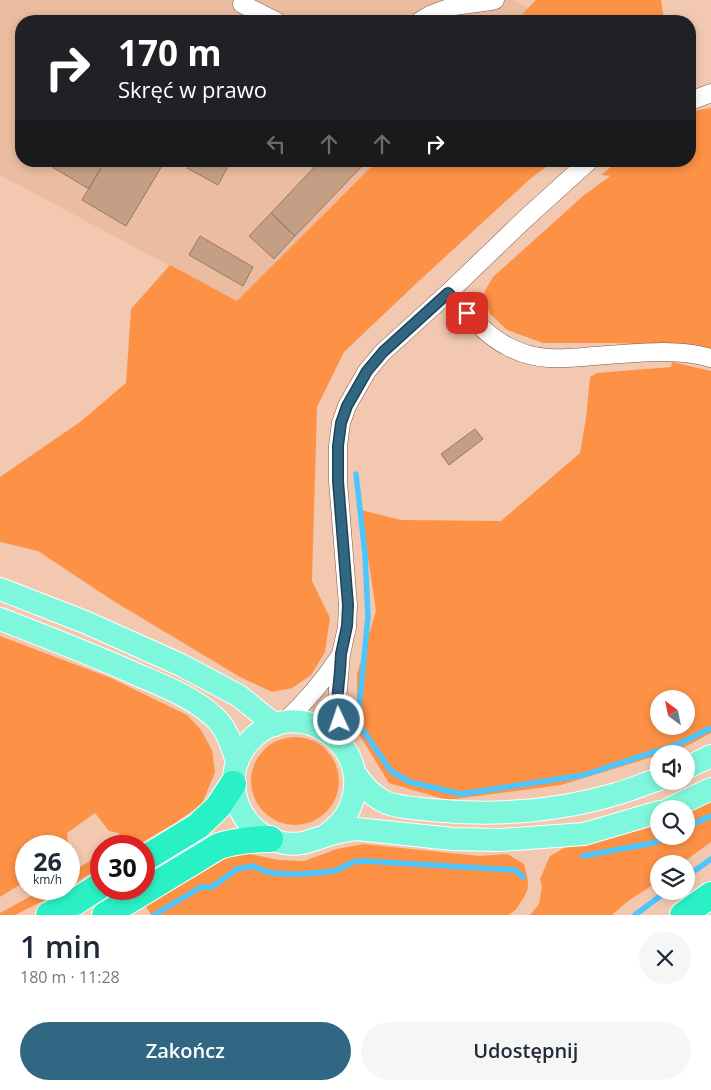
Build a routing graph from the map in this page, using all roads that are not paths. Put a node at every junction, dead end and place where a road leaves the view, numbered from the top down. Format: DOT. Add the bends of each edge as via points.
graph roads {
  1 [pos="244,0"];
  2 [pos="494,0"];
  3 [pos="264,15"];
  4 [pos="430,15"];
  5 [pos="711,93"];
  6 [pos="696,99"];
  7 [pos="582,167"];
  8 [pos="448,293"];
  9 [pos="711,358"];
  10 [pos="0,589"];
  11 [pos="0,619"];
  12 [pos="341,654"];
  13 [pos="279,724"];
  14 [pos="346,750"];
  15 [pos="711,756"];
  16 [pos="695,764"];
  17 [pos="235,772"];
  18 [pos="354,772"];
  19 [pos="650,783"];
  20 [pos="711,789"];
  21 [pos="688,800"];
  22 [pos="650,815"];
  23 [pos="325,836"];
  24 [pos="270,839"];
  25 [pos="155,852"];
  26 [pos="90,892"];
  27 [pos="711,895"];
  28 [pos="49,915"];
  29 [pos="105,915"];
  30 [pos="684,915"];
  1 -- 3 [label="street" via="242,4"];
  2 -- 4 [label="street" via="454,6"];
  5 -- 6 [label="street"];
  7 -- 8 [label="street"];
  8 -- 9 [label="street" via="492,337 534,357 573,358 659,352 694,353"];
  8 -- 12 [label="street" via="383,352 367,371 341,423 338,481 348,605"];
  10 -- 13 [label="main road" via="181,665 239,696"];
  11 -- 17 [label="main road" via="89,653 182,695 208,711 225,729"];
  12 -- 13 [label="street" via="309,698"];
  12 -- 14 [label="street" via="337,701"];
  13 -- 14 [label="main road" via="295,722 319,727"];
  13 -- 17 [label="main road" via="252,739 242,752"];
  14 -- 18 [label="main road"];
  15 -- 16 [label="main road"];
  17 -- 24 [label="main road" via="236,801 243,817"];
  17 -- 25 [label="highway" via="218,807 198,826"];
  18 -- 19 [label="main road" via="368,790 384,802 454,812 521,812 553,808"];
  18 -- 23 [label="main road" via="355,786 346,815"];
  20 -- 21 [label="main road"];
  22 -- 23 [label="main road" via="584,834 517,839 452,840 357,829"];
  23 -- 24 [label="main road" via="298,844"];
  24 -- 29 [label="highway" via="219,846"];
  26 -- 28 [label="highway"];
  27 -- 30 [label="highway"];
}
